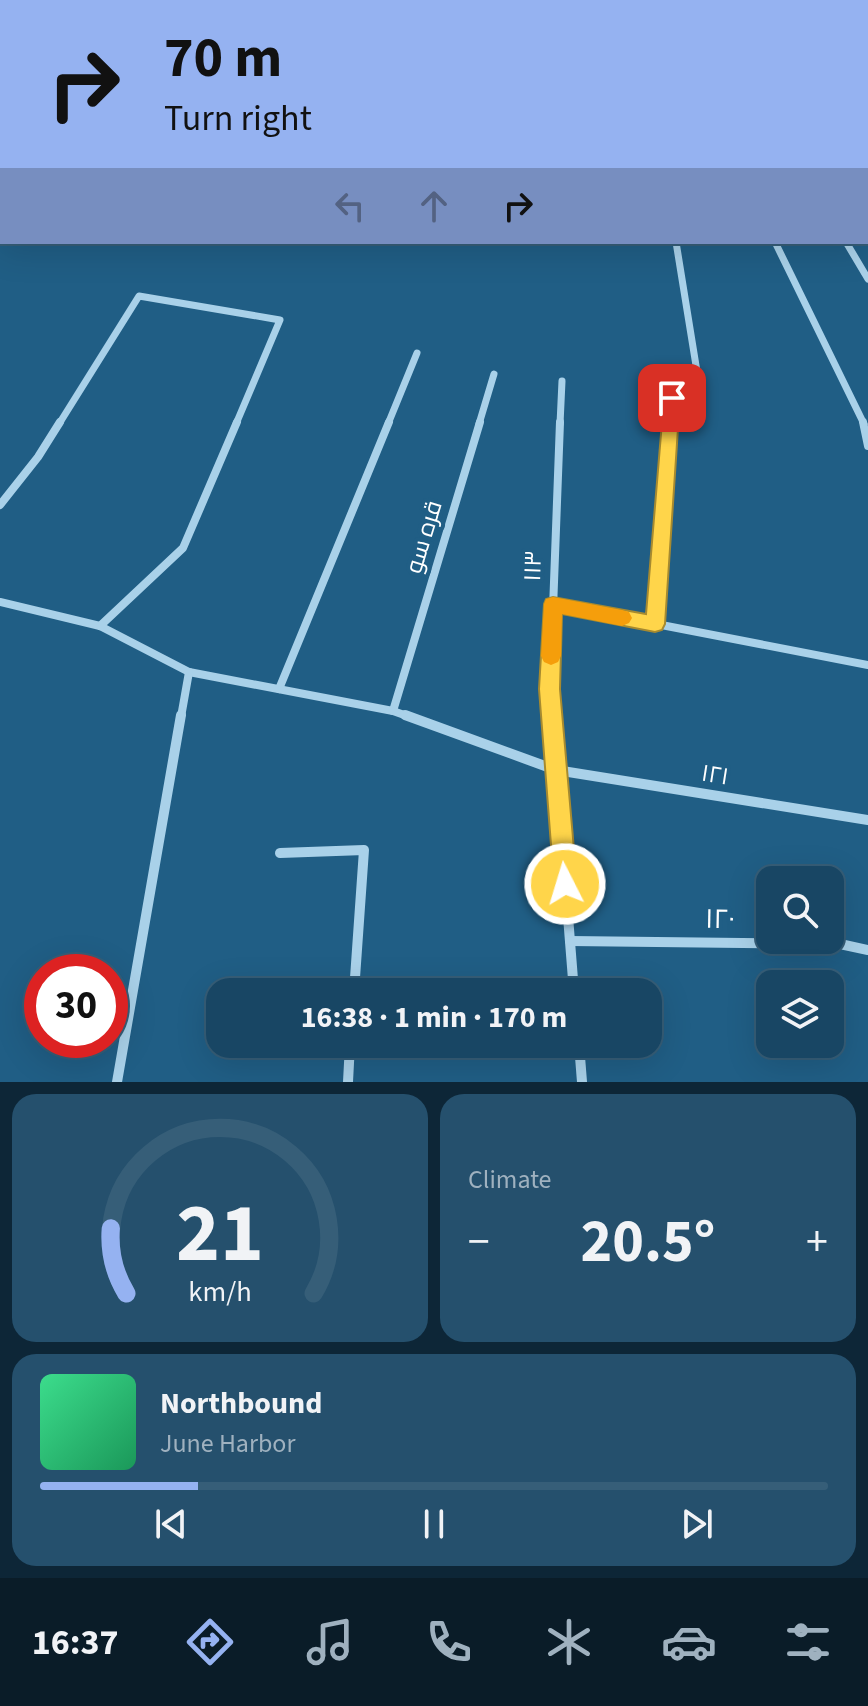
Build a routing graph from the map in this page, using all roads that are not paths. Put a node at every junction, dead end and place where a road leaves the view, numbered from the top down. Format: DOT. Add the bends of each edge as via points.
graph roads {
  1 [pos="676,244"];
  2 [pos="776,244"];
  3 [pos="847,244"];
  4 [pos="868,279"];
  5 [pos="417,353"];
  6 [pos="494,374"];
  7 [pos="562,381"];
  8 [pos="868,446"];
  9 [pos="0,505"];
  10 [pos="0,602"];
  11 [pos="553,604"];
  12 [pos="655,624"];
  13 [pos="100,626"];
  14 [pos="868,665"];
  15 [pos="189,672"];
  16 [pos="279,689"];
  17 [pos="393,711"];
  18 [pos="556,770"];
  19 [pos="868,820"];
  20 [pos="280,853"];
  21 [pos="570,941"];
  22 [pos="868,950"];
  23 [pos="355,978"];
  24 [pos="573,978"];
  25 [pos="349,1058"];
  26 [pos="580,1058"];
  27 [pos="117,1082"];
  28 [pos="348,1082"];
  29 [pos="582,1082"];
  1 -- 12 [label="street" via="699,384 672,398"];
  2 -- 8 [label="street" via="863,421"];
  3 -- 4 [label="street"];
  5 -- 16 [label="street"];
  6 -- 17 [label="street, قره سو"];
  7 -- 11 [label="street, ۱۱۳"];
  9 -- 13 [label="street" via="38,457 139,296 280,320 183,548"];
  10 -- 13 [label="street, ۱۲۱"];
  11 -- 12 [label="street"];
  11 -- 18 [label="street, ۱۱۳" via="550,689"];
  12 -- 14 [label="street"];
  13 -- 15 [label="street, ۱۲۱"];
  15 -- 16 [label="street, ۱۲۱"];
  15 -- 27 [label="street"];
  16 -- 17 [label="street, ۱۲۱"];
  17 -- 18 [label="street, ۱۲۱"];
  18 -- 19 [label="street, ۱۲۱"];
  18 -- 21 [label="street, ۱۱۳"];
  20 -- 23 [label="street" via="364,850"];
  21 -- 22 [label="street, ۱۲۰" via="840,944"];
  21 -- 24 [label="street, ۱۱۳"];
  25 -- 28 [label="street"];
  26 -- 29 [label="street"];
}
